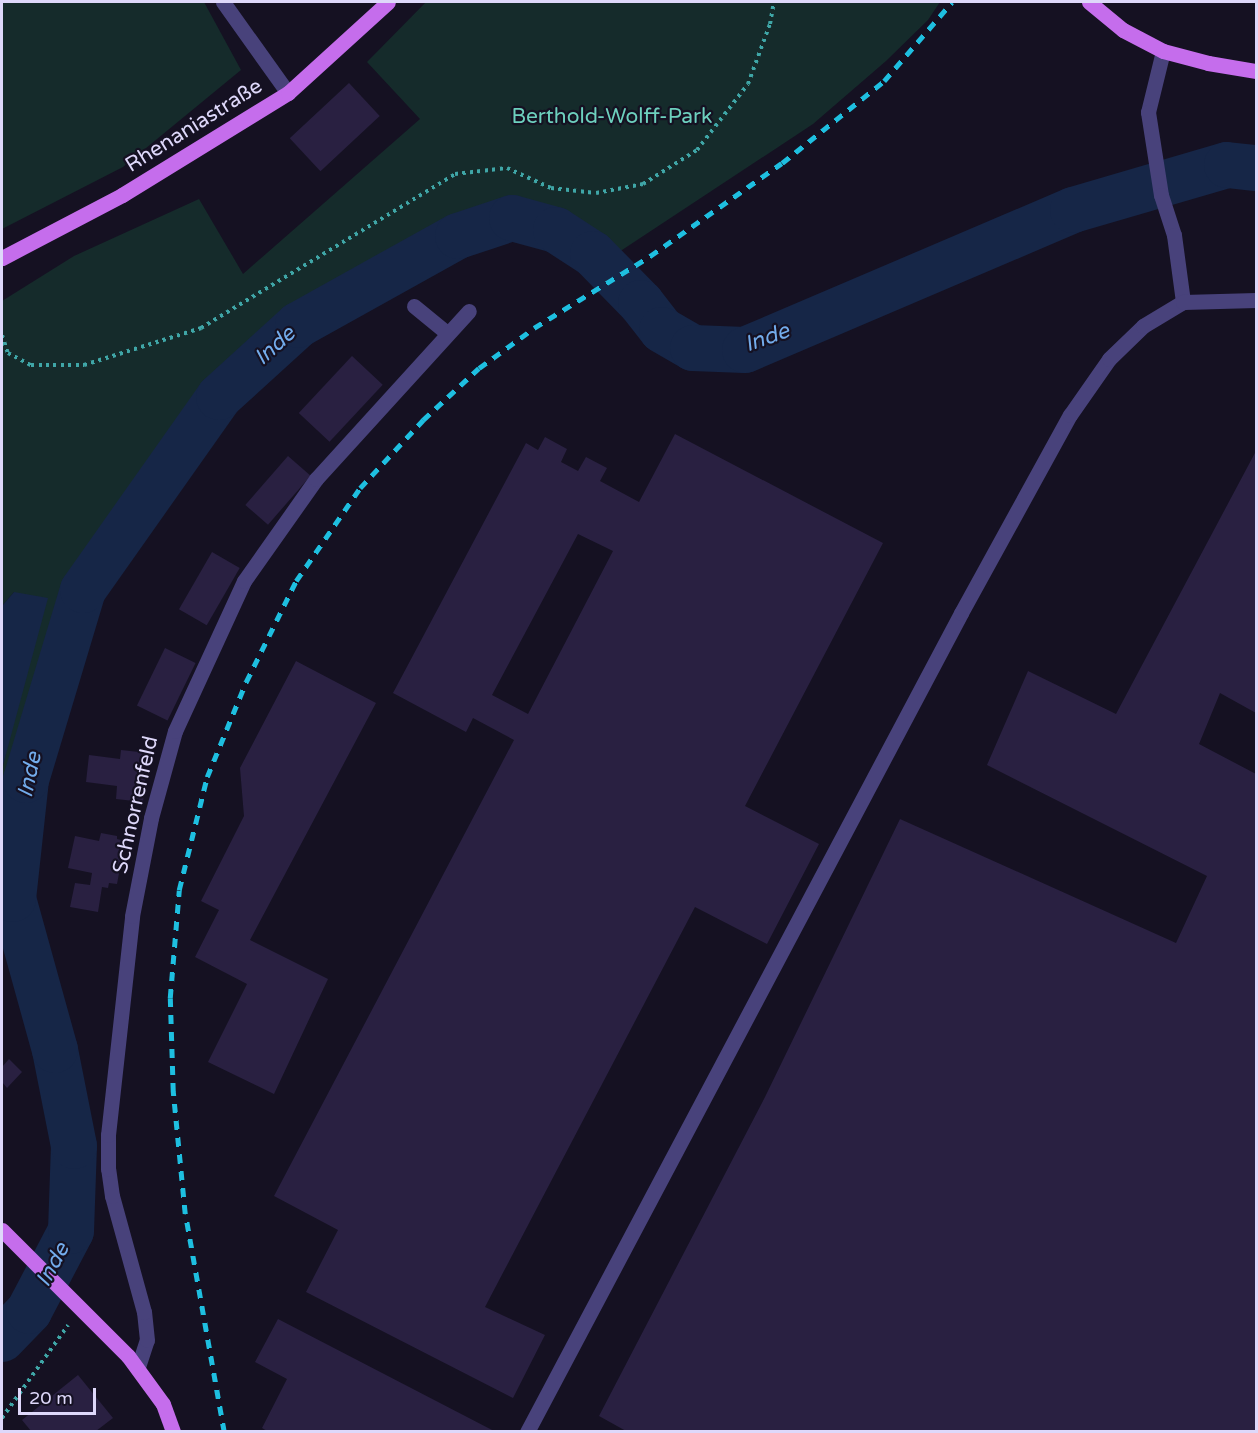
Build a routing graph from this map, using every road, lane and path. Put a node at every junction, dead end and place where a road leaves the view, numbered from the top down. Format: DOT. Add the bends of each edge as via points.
graph roads {
  1 [pos="223,2"];
  2 [pos="388,2"];
  3 [pos="774,2"];
  4 [pos="1089,2"];
  5 [pos="1162,51"];
  6 [pos="1257,71"];
  7 [pos="288,93"];
  8 [pos="2,258"];
  9 [pos="1256,300"];
  10 [pos="1183,302"];
  11 [pos="414,306"];
  12 [pos="468,311"];
  13 [pos="447,333"];
  14 [pos="2,335"];
  15 [pos="2,1230"];
  16 [pos="81,1308"];
  17 [pos="138,1367"];
  18 [pos="2,1418"];
  19 [pos="171,1431"];
  20 [pos="527,1431"];
  1 -- 7 [label="street"];
  2 -- 7 [label="main road, Rhenaniastraße"];
  3 -- 14 [label="path" via="748,84 697,150 643,184 597,193 552,188 507,168 455,174 201,328 84,365 31,364 8,353"];
  4 -- 5 [label="main road" via="1123,30"];
  5 -- 6 [label="main road"];
  5 -- 10 [label="street" via="1148,112 1161,195 1174,235"];
  7 -- 8 [label="main road, Rhenaniastraße" via="122,195"];
  9 -- 10 [label="street"];
  10 -- 20 [label="street" via="1143,326 1109,359 1070,415"];
  11 -- 13 [label="street"];
  12 -- 13 [label="street, Schnorrenfeld"];
  13 -- 17 [label="street, Schnorrenfeld" via="316,479 244,581 175,731 151,818 132,916 108,1135 112,1196 144,1312 147,1340"];
  15 -- 16 [label="main road"];
  16 -- 17 [label="main road"];
  16 -- 18 [label="path"];
  17 -- 19 [label="main road" via="163,1404"];
}
